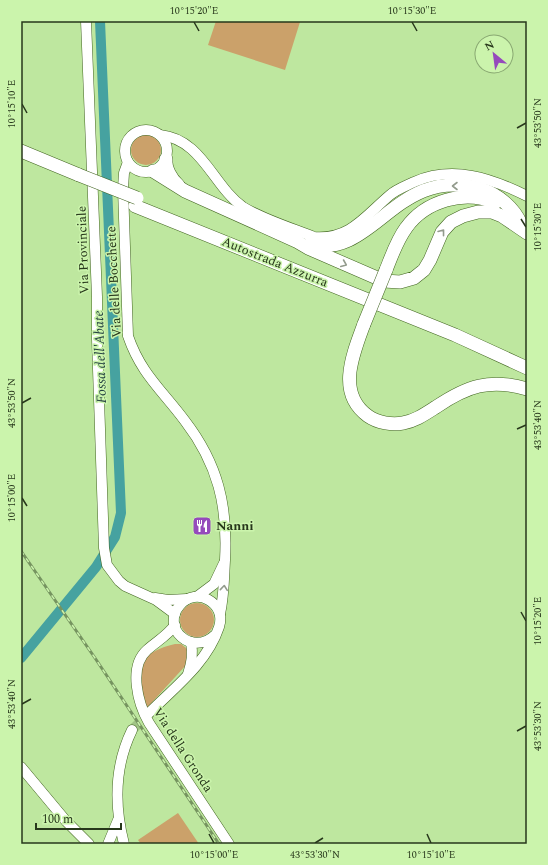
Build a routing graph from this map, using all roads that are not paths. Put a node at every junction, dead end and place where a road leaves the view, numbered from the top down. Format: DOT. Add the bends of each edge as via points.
graph roads {
  1 [pos="86,21"];
  2 [pos="160,135"];
  3 [pos="192,150"];
  4 [pos="21,151"];
  5 [pos="167,157"];
  6 [pos="21,160"];
  7 [pos="128,162"];
  8 [pos="148,172"];
  9 [pos="78,179"];
  10 [pos="123,188"];
  11 [pos="185,191"];
  12 [pos="527,196"];
  13 [pos="136,202"];
  14 [pos="525,230"];
  15 [pos="296,241"];
  16 [pos="527,359"];
  17 [pos="527,368"];
  18 [pos="527,389"];
  19 [pos="225,562"];
  20 [pos="198,596"];
  21 [pos="151,597"];
  22 [pos="187,599"];
  23 [pos="175,614"];
  24 [pos="220,614"];
  25 [pos="174,625"];
  26 [pos="215,635"];
  27 [pos="187,640"];
  28 [pos="154,645"];
  29 [pos="188,674"];
  30 [pos="149,713"];
  31 [pos="132,730"];
  32 [pos="21,767"];
  33 [pos="118,820"];
  34 [pos="74,831"];
  35 [pos="79,844"];
  36 [pos="89,844"];
  37 [pos="108,844"];
  38 [pos="124,844"];
  39 [pos="229,844"];
  1 -- 21 [label="main road, Via Provinciale" via="98,297 97,339 104,548 107,565 114,576 125,586"];
  2 -- 3 [label="main road" via="170,136"];
  2 -- 5 [label="main road" via="165,140"];
  2 -- 7 [label="main road" via="148,130 131,137 125,152"];
  3 -- 5 [label="main road" via="179,149"];
  3 -- 12 [label="main road" via="205,161 230,196 244,207 314,237 325,238 347,232 391,194 426,177 439,174 458,173 483,178"];
  4 -- 9 [label="highway, Autostrada Azzurra"];
  5 -- 8 [label="main road" via="163,164"];
  5 -- 11 [label="highway" via="166,165 173,181"];
  6 -- 9 [label="highway, Autostrada Azzurra"];
  7 -- 8 [label="main road" via="132,167"];
  7 -- 10 [label="main road, Via delle Bocchette"];
  8 -- 10 [label="main road" via="127,180"];
  8 -- 11 [label="highway"];
  9 -- 13 [label="highway, Autostrada Azzurra"];
  10 -- 19 [label="main road, Via delle Bocchette" via="128,336 134,354 144,371 185,421 212,466 218,480 224,509 227,533"];
  11 -- 15 [label="highway"];
  13 -- 16 [label="highway, Autostrada Azzurra" via="415,310"];
  13 -- 17 [label="highway, Autostrada Azzurra" via="448,332"];
  14 -- 15 [label="highway, one-way" via="516,213 492,194 470,187 445,186 427,189 409,197 345,243 325,247"];
  15 -- 14 [label="highway, one-way" via="384,281 400,282 414,278 424,270 442,232 451,222 463,216 492,212"];
  14 -- 18 [label="highway, bridge" via="509,212 485,200 463,197 440,202 422,212 407,226 386,270 352,357 349,384 356,403 365,413 376,420 394,424 409,422 457,394 477,386 508,385"];
  19 -- 20 [label="main road, Via delle Bocchette" via="214,584"];
  24 -- 19 [label="main road, Via delle Bocchette, one-way"];
  20 -- 22 [label="main road"];
  20 -- 24 [label="main road" via="210,600"];
  21 -- 22 [label="main road, Via Provinciale" via="168,600"];
  21 -- 23 [label="main road, Via Provinciale"];
  22 -- 23 [label="main road" via="177,608"];
  23 -- 25 [label="main road"];
  24 -- 26 [label="main road" via="220,625"];
  25 -- 27 [label="main road"];
  25 -- 28 [label="main road, Via della Gronda" via="166,636"];
  26 -- 27 [label="main road" via="204,642"];
  26 -- 29 [label="main road" via="208,651"];
  27 -- 28 [label="main road"];
  27 -- 29 [label="main road" via="192,662"];
  28 -- 39 [label="main road, Via della Gronda" via="143,655 137,669 142,710"];
  29 -- 30 [label="main road"];
  31 -- 33 [label="main road" via="120,762"];
  32 -- 34 [label="main road"];
  33 -- 37 [label="main road"];
  33 -- 38 [label="main road"];
  34 -- 35 [label="main road"];
  34 -- 36 [label="main road"];
}
